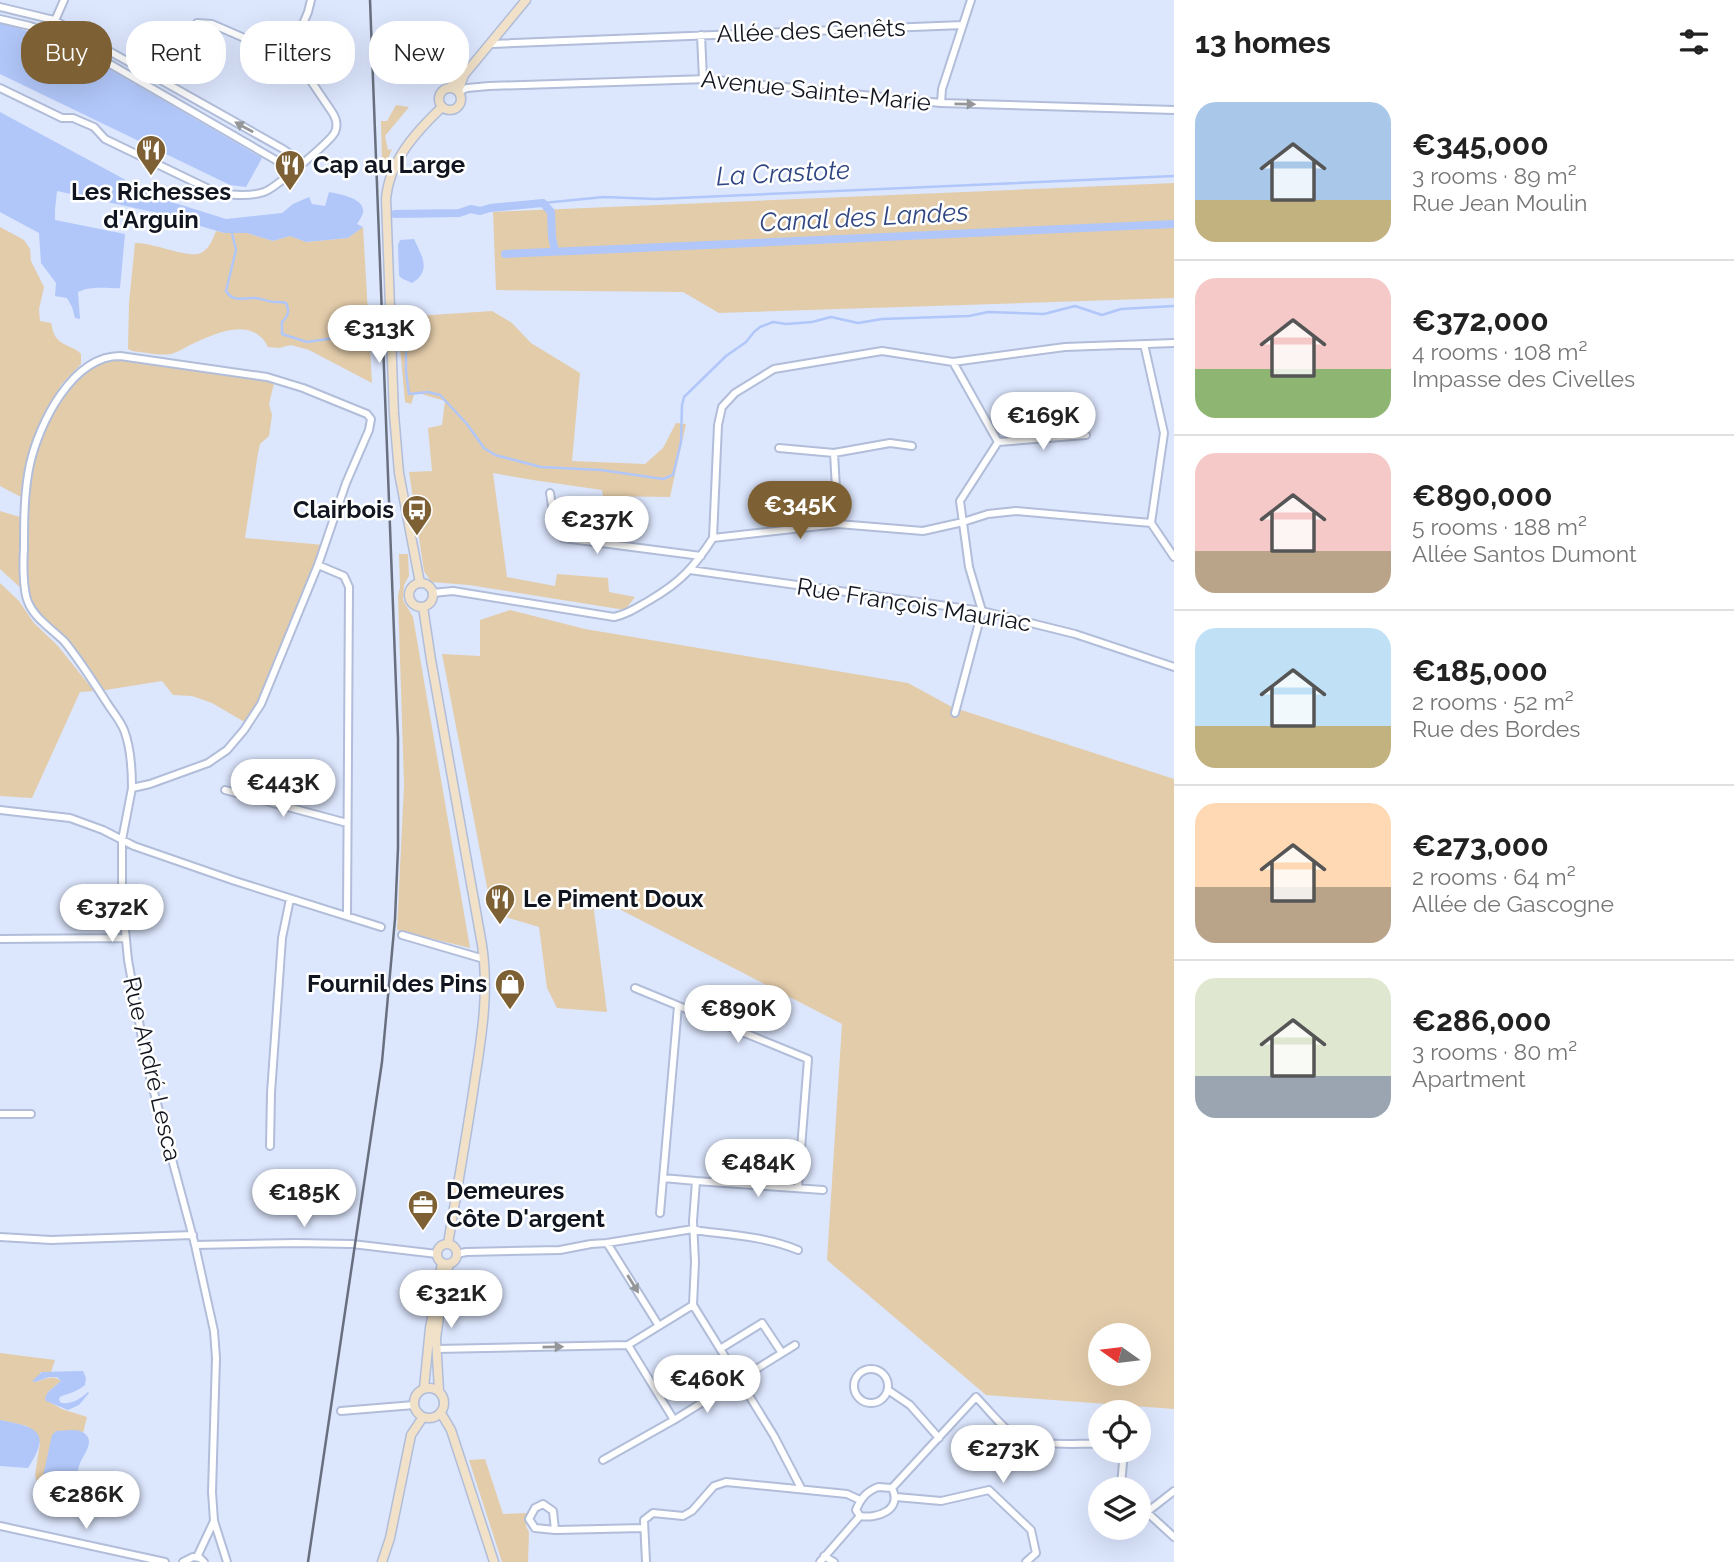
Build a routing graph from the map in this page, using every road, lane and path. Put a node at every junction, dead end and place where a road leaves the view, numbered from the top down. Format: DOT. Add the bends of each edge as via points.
graph roads {
  1 [pos="64,0"];
  2 [pos="311,0"];
  3 [pos="520,0"];
  4 [pos="526,0"];
  5 [pos="971,0"];
  6 [pos="0,7"];
  7 [pos="0,19"];
  8 [pos="54,20"];
  9 [pos="304,21"];
  10 [pos="21,24"];
  11 [pos="963,24"];
  12 [pos="701,35"];
  13 [pos="492,44"];
  14 [pos="112,65"];
  15 [pos="703,79"];
  16 [pos="313,84"];
  17 [pos="0,88"];
  18 [pos="455,90"];
  19 [pos="941,103"];
  20 [pos="442,107"];
  21 [pos="1174,110"];
  22 [pos="302,163"];
  23 [pos="291,171"];
  24 [pos="1174,343"];
  25 [pos="1144,344"];
  26 [pos="953,362"];
  27 [pos="1086,435"];
  28 [pos="998,442"];
  29 [pos="912,446"];
  30 [pos="779,447"];
  31 [pos="834,453"];
  32 [pos="550,493"];
  33 [pos="963,522"];
  34 [pos="1151,523"];
  35 [pos="838,524"];
  36 [pos="713,538"];
  37 [pos="701,556"];
  38 [pos="1174,557"];
  39 [pos="318,565"];
  40 [pos="690,570"];
  41 [pos="420,583"];
  42 [pos="432,593"];
  43 [pos="424,607"];
  44 [pos="982,611"];
  45 [pos="1174,667"];
  46 [pos="955,713"];
  47 [pos="132,788"];
  48 [pos="225,790"];
  49 [pos="0,810"];
  50 [pos="347,823"];
  51 [pos="122,840"];
  52 [pos="289,900"];
  53 [pos="347,916"];
  54 [pos="381,927"];
  55 [pos="402,935"];
  56 [pos="125,938"];
  57 [pos="0,939"];
  58 [pos="484,958"];
  59 [pos="635,988"];
  60 [pos="678,1006"];
  61 [pos="0,1114"];
  62 [pos="31,1114"];
  63 [pos="270,1146"];
  64 [pos="663,1178"];
  65 [pos="696,1181"];
  66 [pos="798,1187"];
  67 [pos="823,1190"];
  68 [pos="660,1213"];
  69 [pos="693,1228"];
  70 [pos="192,1235"];
  71 [pos="0,1237"];
  72 [pos="607,1243"];
  73 [pos="195,1244"];
  74 [pos="448,1244"];
  75 [pos="797,1250"];
  76 [pos="437,1254"];
  77 [pos="457,1254"];
  78 [pos="445,1264"];
  79 [pos="693,1305"];
  80 [pos="659,1326"];
  81 [pos="628,1345"];
  82 [pos="795,1345"];
  83 [pos="436,1349"];
  84 [pos="720,1349"];
  85 [pos="782,1353"];
  86 [pos="739,1379"];
  87 [pos="424,1388"];
  88 [pos="888,1390"];
  89 [pos="439,1391"];
  90 [pos="414,1405"];
  91 [pos="341,1411"];
  92 [pos="441,1413"];
  93 [pos="423,1417"];
  94 [pos="674,1420"];
  95 [pos="939,1438"];
  96 [pos="1088,1444"];
  97 [pos="603,1460"];
  98 [pos="801,1488"];
  99 [pos="892,1488"];
  100 [pos="1174,1491"];
  101 [pos="895,1497"];
  102 [pos="860,1500"];
  103 [pos="1151,1509"];
  104 [pos="860,1516"];
  105 [pos="1151,1516"];
  106 [pos="214,1521"];
  107 [pos="0,1526"];
  108 [pos="643,1528"];
  109 [pos="555,1530"];
  110 [pos="1174,1537"];
  111 [pos="197,1557"];
  112 [pos="822,1559"];
  113 [pos="224,1561"];
  114 [pos="165,1562"];
  115 [pos="183,1562"];
  116 [pos="204,1562"];
  117 [pos="382,1562"];
  118 [pos="494,1562"];
  119 [pos="646,1562"];
  120 [pos="834,1562"];
  121 [pos="1026,1562"];
  1 -- 8 [label="street"];
  2 -- 9 [label="street"];
  3 -- 18 [label="main road"];
  4 -- 13 [label="main road"];
  5 -- 11 [label="street"];
  6 -- 8 [label="street"];
  7 -- 10 [label="street"];
  22 -- 8 [label="street, one-way"];
  11 -- 12 [label="street, Allée des Genêts"];
  11 -- 19 [label="street"];
  12 -- 13 [label="street, Allée des Genêts"];
  12 -- 15 [label="street"];
  13 -- 18 [label="main road"];
  14 -- 23 [label="street"];
  15 -- 18 [label="street, Avenue Sainte-Marie"];
  15 -- 19 [label="street, Avenue Sainte-Marie"];
  16 -- 22 [label="street" via="332,112 336,131"];
  17 -- 23 [label="street" via="62,118 94,127 105,139 215,192 261,193"];
  18 -- 20 [label="main road" via="443,91"];
  18 -- 20 [label="main road" via="461,102 457,108"];
  19 -- 21 [label="street, Avenue Sainte-Marie, one-way"];
  20 -- 41 [label="main road" via="395,163 387,193 394,414 399,473"];
  22 -- 23 [label="street"];
  24 -- 25 [label="street"];
  25 -- 26 [label="street" via="1065,347"];
  25 -- 34 [label="street" via="1164,433"];
  26 -- 28 [label="street"];
  26 -- 36 [label="street" via="882,351 774,369 735,393 722,407 719,425"];
  27 -- 28 [label="street"];
  28 -- 33 [label="street" via="960,501"];
  29 -- 31 [label="street" via="890,443"];
  30 -- 31 [label="street"];
  31 -- 35 [label="street"];
  32 -- 37 [label="street" via="556,532 563,538"];
  33 -- 34 [label="street" via="1016,511"];
  33 -- 35 [label="street" via="923,531"];
  33 -- 44 [label="street" via="969,567"];
  34 -- 38 [label="street"];
  35 -- 36 [label="street"];
  36 -- 37 [label="street"];
  37 -- 40 [label="street"];
  39 -- 47 [label="street" via="261,704 244,730 208,763"];
  39 -- 47 [label="street, Rue André Lesca" via="371,416 267,377 120,356 101,358 74,377 46,420 31,461 24,500 27,600 34,614 65,643 123,727"];
  39 -- 50 [label="street" via="344,576 349,587"];
  40 -- 42 [label="street" via="665,591 614,617 453,591"];
  40 -- 44 [label="street, Rue François Mauriac"];
  41 -- 42 [label="main road"];
  41 -- 43 [label="main road" via="409,597 413,604"];
  42 -- 43 [label="main road"];
  43 -- 58 [label="main road"];
  44 -- 45 [label="street, Rue François Mauriac" via="1074,634"];
  44 -- 46 [label="street"];
  47 -- 51 [label="street, Rue André Lesca"];
  48 -- 50 [label="street"];
  49 -- 51 [label="street" via="70,818"];
  50 -- 53 [label="street"];
  51 -- 52 [label="street"];
  51 -- 56 [label="street, Rue André Lesca"];
  52 -- 53 [label="street"];
  52 -- 63 [label="street" via="282,938"];
  53 -- 54 [label="street"];
  55 -- 58 [label="street"];
  56 -- 57 [label="street"];
  56 -- 70 [label="street, Rue André Lesca" via="147,1066"];
  58 -- 74 [label="main road" via="483,1026"];
  59 -- 60 [label="street"];
  60 -- 64 [label="street"];
  60 -- 66 [label="street" via="808,1059"];
  61 -- 62 [label="street"];
  64 -- 65 [label="street"];
  64 -- 68 [label="street"];
  65 -- 66 [label="street"];
  65 -- 69 [label="street"];
  66 -- 67 [label="street"];
  69 -- 72 [label="street"];
  69 -- 75 [label="street" via="764,1239"];
  69 -- 79 [label="street"];
  70 -- 71 [label="street" via="51,1240"];
  70 -- 73 [label="street, Rue André Lesca"];
  72 -- 77 [label="street" via="549,1251"];
  72 -- 80 [label="street, one-way"];
  73 -- 76 [label="street" via="352,1244"];
  73 -- 106 [label="street, Rue André Lesca" via="216,1358"];
  74 -- 76 [label="main road"];
  74 -- 77 [label="main road"];
  76 -- 78 [label="main road"];
  77 -- 78 [label="main road"];
  78 -- 83 [label="main road"];
  78 -- 87 [label="main road" via="430,1328"];
  79 -- 80 [label="street"];
  79 -- 84 [label="street"];
  80 -- 81 [label="street"];
  83 -- 81 [label="street, one-way"];
  81 -- 94 [label="street"];
  82 -- 85 [label="street"];
  83 -- 89 [label="main road"];
  84 -- 85 [label="street" via="762,1323"];
  84 -- 86 [label="street"];
  85 -- 86 [label="street"];
  86 -- 94 [label="street"];
  86 -- 98 [label="street"];
  87 -- 89 [label="main road"];
  87 -- 90 [label="main road"];
  88 -- 88 [label="street" via="887,1378 879,1370 868,1369 858,1375 856,1391 867,1402 882,1399"];
  88 -- 95 [label="street" via="910,1405"];
  89 -- 92 [label="main road" via="444,1399"];
  90 -- 91 [label="street"];
  90 -- 93 [label="main road"];
  92 -- 93 [label="main road"];
  92 -- 118 [label="main road" via="451,1430"];
  93 -- 117 [label="main road" via="411,1435"];
  94 -- 97 [label="street"];
  95 -- 96 [label="street" via="976,1397 1021,1439"];
  95 -- 99 [label="street"];
  98 -- 102 [label="street"];
  98 -- 108 [label="street" via="726,1482 714,1486 683,1516 653,1513 644,1520"];
  99 -- 101 [label="street"];
  99 -- 102 [label="street" via="878,1487"];
  100 -- 103 [label="street"];
  101 -- 104 [label="street" via="884,1513"];
  101 -- 121 [label="street" via="941,1501 989,1490 1031,1530 1036,1553"];
  102 -- 104 [label="street" via="856,1510"];
  104 -- 112 [label="street"];
  105 -- 110 [label="street"];
  106 -- 111 [label="street, Rue André Lesca"];
  106 -- 113 [label="street, Rue André Lesca"];
  107 -- 114 [label="street"];
  108 -- 109 [label="street"];
  108 -- 119 [label="street"];
  109 -- 109 [label="street" via="535,1528 529,1519 535,1508 543,1504 553,1511"];
  111 -- 115 [label="street"];
  111 -- 116 [label="street"];
  112 -- 120 [label="street"];
}
